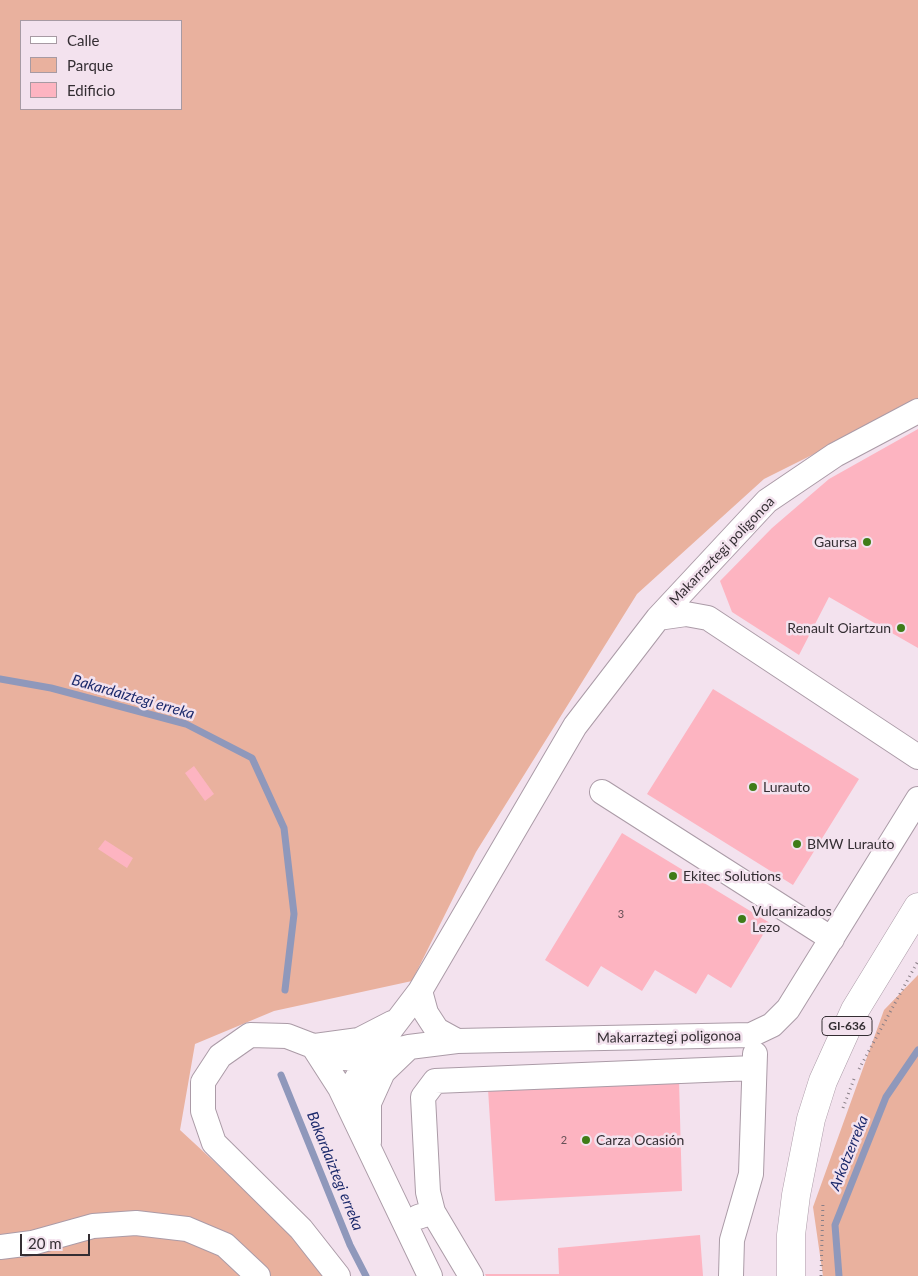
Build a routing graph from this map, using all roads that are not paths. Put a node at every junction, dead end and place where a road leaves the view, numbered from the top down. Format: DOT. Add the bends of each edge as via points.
graph roads {
  1 [pos="918,411"];
  2 [pos="658,618"];
  3 [pos="918,757"];
  4 [pos="602,792"];
  5 [pos="918,799"];
  6 [pos="918,907"];
  7 [pos="832,939"];
  8 [pos="420,991"];
  9 [pos="402,1018"];
  10 [pos="751,1035"];
  11 [pos="457,1041"];
  12 [pos="313,1046"];
  13 [pos="409,1047"];
  14 [pos="369,1058"];
  15 [pos="754,1068"];
  16 [pos="350,1109"];
  17 [pos="369,1149"];
  18 [pos="433,1212"];
  19 [pos="405,1223"];
  20 [pos="0,1248"];
  21 [pos="258,1276"];
  22 [pos="338,1276"];
  23 [pos="430,1276"];
  24 [pos="471,1276"];
  25 [pos="731,1276"];
  26 [pos="791,1276"];
  1 -- 2 [label="street, Makarraztegi poligonoa" via="835,455 768,501"];
  2 -- 3 [label="street, Makarraztegi poligonoa" via="686,614 708,618"];
  2 -- 8 [label="street, Makarraztegi poligonoa" via="575,726"];
  4 -- 7 [label="street"];
  5 -- 7 [label="street, Makarraztegi poligonoa"];
  6 -- 26 [label="main road, GI-636" via="855,1010 823,1081 811,1118 796,1195 791,1235"];
  7 -- 10 [label="street, Makarraztegi poligonoa" via="788,1008 772,1025"];
  8 -- 9 [label="street, Makarraztegi poligonoa"];
  8 -- 11 [label="street" via="426,1014 437,1030"];
  9 -- 12 [label="street" via="359,1040"];
  9 -- 14 [label="street, Makarraztegi poligonoa"];
  10 -- 11 [label="street, Makarraztegi poligonoa"];
  10 -- 15 [label="street" via="755,1050"];
  11 -- 13 [label="street, Makarraztegi poligonoa"];
  12 -- 14 [label="street, Makarraztegi poligonoa" via="344,1058"];
  12 -- 16 [label="street"];
  12 -- 22 [label="street, Makarraztegi poligonoa" via="286,1036 250,1035 220,1056 203,1082 203,1111 214,1143 301,1229"];
  13 -- 14 [label="street, Makarraztegi poligonoa"];
  13 -- 17 [label="street" via="383,1072 368,1103"];
  14 -- 16 [label="street, Makarraztegi poligonoa" via="354,1083"];
  15 -- 18 [label="street" via="435,1081 423,1097 428,1192"];
  15 -- 25 [label="street" via="751,1174 732,1240"];
  16 -- 17 [label="street"];
  17 -- 19 [label="street"];
  18 -- 19 [label="street"];
  18 -- 24 [label="street"];
  19 -- 23 [label="street"];
  20 -- 21 [label="street" via="32,1243 93,1226 136,1223 187,1229 225,1245"];
}
